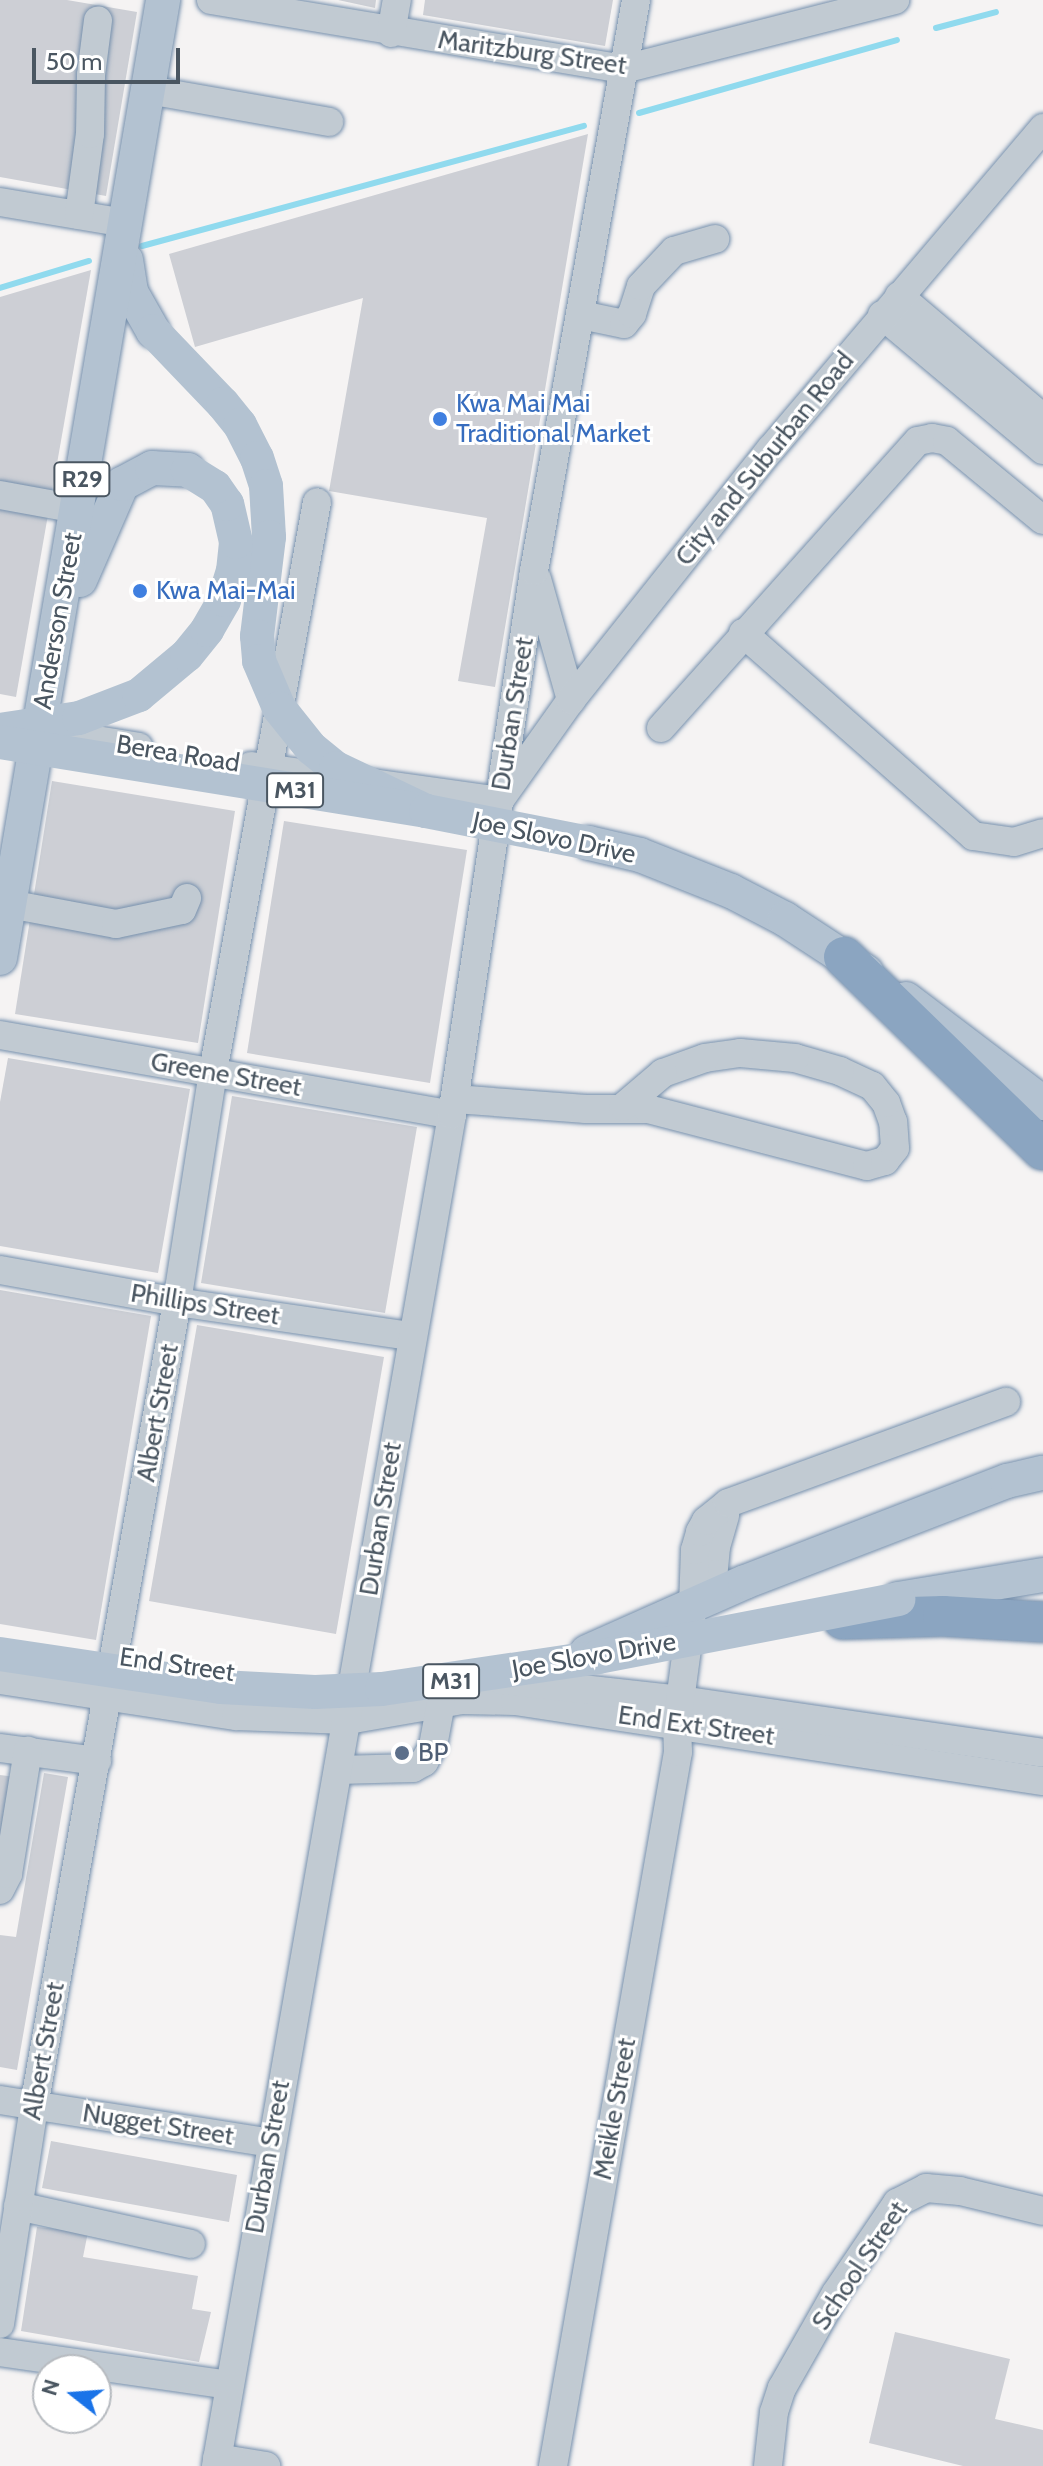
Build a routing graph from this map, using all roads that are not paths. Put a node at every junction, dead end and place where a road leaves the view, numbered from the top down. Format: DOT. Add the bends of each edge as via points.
graph roads {
  1 [pos="163,0"];
  2 [pos="211,0"];
  3 [pos="397,0"];
  4 [pos="636,0"];
  5 [pos="895,0"];
  6 [pos="98,20"];
  7 [pos="391,33"];
  8 [pos="624,69"];
  9 [pos="148,90"];
  10 [pos="329,122"];
  11 [pos="1043,128"];
  12 [pos="0,202"];
  13 [pos="79,215"];
  14 [pos="123,231"];
  15 [pos="715,239"];
  16 [pos="891,305"];
  17 [pos="581,315"];
  18 [pos="1043,418"];
  19 [pos="1043,448"];
  20 [pos="0,495"];
  21 [pos="317,502"];
  22 [pos="77,509"];
  23 [pos="1043,520"];
  24 [pos="534,571"];
  25 [pos="743,633"];
  26 [pos="56,636"];
  27 [pos="571,700"];
  28 [pos="0,727"];
  29 [pos="661,728"];
  30 [pos="38,731"];
  31 [pos="0,742"];
  32 [pos="269,769"];
  33 [pos="500,801"];
  34 [pos="426,811"];
  35 [pos="1043,833"];
  36 [pos="187,898"];
  37 [pos="9,904"];
  38 [pos="844,957"];
  39 [pos="0,958"];
  40 [pos="0,1035"];
  41 [pos="213,1072"];
  42 [pos="1043,1103"];
  43 [pos="454,1107"];
  44 [pos="623,1107"];
  45 [pos="1043,1150"];
  46 [pos="0,1270"];
  47 [pos="177,1302"];
  48 [pos="411,1336"];
  49 [pos="1006,1402"];
  50 [pos="1043,1473"];
  51 [pos="1043,1575"];
  52 [pos="702,1601"];
  53 [pos="1043,1622"];
  54 [pos="744,1628"];
  55 [pos="0,1637"];
  56 [pos="0,1654"];
  57 [pos="0,1673"];
  58 [pos="113,1677"];
  59 [pos="356,1677"];
  60 [pos="0,1680"];
  61 [pos="521,1681"];
  62 [pos="441,1703"];
  63 [pos="685,1712"];
  64 [pos="348,1720"];
  65 [pos="14,1750"];
  66 [pos="1043,1753"];
  67 [pos="97,1761"];
  68 [pos="338,1770"];
  69 [pos="1043,1781"];
  70 [pos="0,1890"];
  71 [pos="0,2100"];
  72 [pos="34,2106"];
  73 [pos="270,2143"];
  74 [pos="18,2206"];
  75 [pos="1043,2211"];
  76 [pos="191,2244"];
  77 [pos="0,2324"];
  78 [pos="0,2352"];
  79 [pos="229,2385"];
  80 [pos="216,2462"];
  81 [pos="266,2466"];
  82 [pos="553,2466"];
  83 [pos="768,2466"];
  1 -- 9 [label="main road, Anderson Street / R29"];
  2 -- 7 [label="street, Maritzburg Street"];
  3 -- 7 [label="street"];
  4 -- 8 [label="street, Durban Street"];
  5 -- 8 [label="street, Maritzburg Street"];
  6 -- 13 [label="street"];
  7 -- 8 [label="street, Maritzburg Street"];
  8 -- 17 [label="street, Durban Street"];
  9 -- 10 [label="street"];
  9 -- 14 [label="main road, Anderson Street / R29"];
  11 -- 16 [label="street, City and Suburban Road"];
  12 -- 13 [label="street"];
  13 -- 14 [label="street"];
  14 -- 22 [label="main road, Anderson Street / R29"];
  14 -- 34 [label="main road, bridge" via="131,292 153,331 223,404 257,458 266,486 269,537 257,636 259,661 279,708 311,748 336,768"];
  15 -- 17 [label="street" via="674,251 641,286 624,324"];
  16 -- 18 [label="street"];
  16 -- 19 [label="street"];
  16 -- 27 [label="street, City and Suburban Road"];
  17 -- 24 [label="street, Durban Street"];
  20 -- 22 [label="street"];
  21 -- 32 [label="street, Albert Street"];
  22 -- 26 [label="main road, Anderson Street / R29"];
  23 -- 25 [label="street" via="947,441 918,441"];
  24 -- 27 [label="street, Durban Street"];
  24 -- 33 [label="street, Durban Street"];
  25 -- 29 [label="street"];
  25 -- 35 [label="street" via="973,836 1014,842"];
  26 -- 28 [label="main road, bridge" via="122,484 152,468 188,470 215,487 227,504 236,542 233,571 224,600 187,655 139,695 79,718"];
  26 -- 30 [label="main road, Anderson Street / R29"];
  27 -- 33 [label="street, City and Suburban Road"];
  28 -- 30 [label="street, Berea Road"];
  30 -- 32 [label="street, Berea Road"];
  30 -- 37 [label="main road, Anderson Street / R29"];
  31 -- 34 [label="main road, Joe Slovo Drive / M31, bridge"];
  32 -- 33 [label="street, Berea Road"];
  32 -- 41 [label="street, Albert Street"];
  33 -- 43 [label="street, Durban Street"];
  34 -- 38 [label="main road, Joe Slovo Drive / M31, bridge" via="640,855 731,891"];
  36 -- 37 [label="street" via="182,910 116,924"];
  37 -- 39 [label="main road, Anderson Street / R29"];
  38 -- 42 [label="main road, Joe Slovo Drive / M31"];
  38 -- 45 [label="highway"];
  40 -- 41 [label="street, Greene Street"];
  41 -- 43 [label="street, Greene Street"];
  41 -- 47 [label="street, Albert Street"];
  43 -- 44 [label="street, Greene Street"];
  43 -- 48 [label="street, Durban Street"];
  44 -- 44 [label="street, Greene Street" via="674,1115 867,1166 885,1161 895,1148 886,1103 872,1086 795,1058 740,1053 705,1058 663,1073"];
  46 -- 47 [label="street, Phillips Street"];
  47 -- 48 [label="street, Phillips Street"];
  47 -- 58 [label="street, Albert Street"];
  48 -- 59 [label="street, Durban Street"];
  49 -- 52 [label="street, Meikle Street" via="728,1503 706,1521 695,1550"];
  50 -- 52 [label="main road" via="1007,1481"];
  51 -- 54 [label="main road, Joe Slovo Drive / M31, bridge"];
  52 -- 61 [label="main road"];
  52 -- 63 [label="street, Meikle Street"];
  53 -- 54 [label="highway, bridge" via="875,1616"];
  54 -- 58 [label="main road, Joe Slovo Drive / M31, bridge" via="598,1657 382,1689 315,1692"];
  55 -- 58 [label="street, End Street"];
  56 -- 58 [label="main road, Joe Slovo Drive / M31, bridge"];
  57 -- 58 [label="main road, bridge"];
  58 -- 59 [label="street, End Street"];
  58 -- 60 [label="street, End Street"];
  58 -- 64 [label="street, End Street" via="236,1716"];
  58 -- 67 [label="street, Albert Street"];
  59 -- 61 [label="street, End Ext Street"];
  59 -- 64 [label="street, Durban Street"];
  61 -- 63 [label="street, End Ext Street"];
  62 -- 63 [label="street, End Ext Street" via="486,1698"];
  62 -- 64 [label="street, End Ext Street"];
  62 -- 68 [label="street" via="433,1746 424,1762 413,1768"];
  63 -- 66 [label="street, End Ext Street"];
  63 -- 69 [label="street, End Ext Street"];
  63 -- 82 [label="street, Meikle Street"];
  64 -- 68 [label="street, Durban Street"];
  65 -- 67 [label="street"];
  65 -- 70 [label="street" via="8,1874"];
  67 -- 72 [label="street, Albert Street"];
  68 -- 73 [label="street, Durban Street"];
  71 -- 72 [label="street, Nugget Street"];
  72 -- 73 [label="street, Nugget Street"];
  72 -- 74 [label="street, Albert Street"];
  73 -- 79 [label="street, Durban Street"];
  74 -- 76 [label="street"];
  74 -- 77 [label="street, Albert Street"];
  75 -- 83 [label="street, School Street" via="926,2188 897,2203 836,2293 782,2388"];
  78 -- 79 [label="street"];
  79 -- 80 [label="street, Durban Street"];
  80 -- 81 [label="street"];
}
